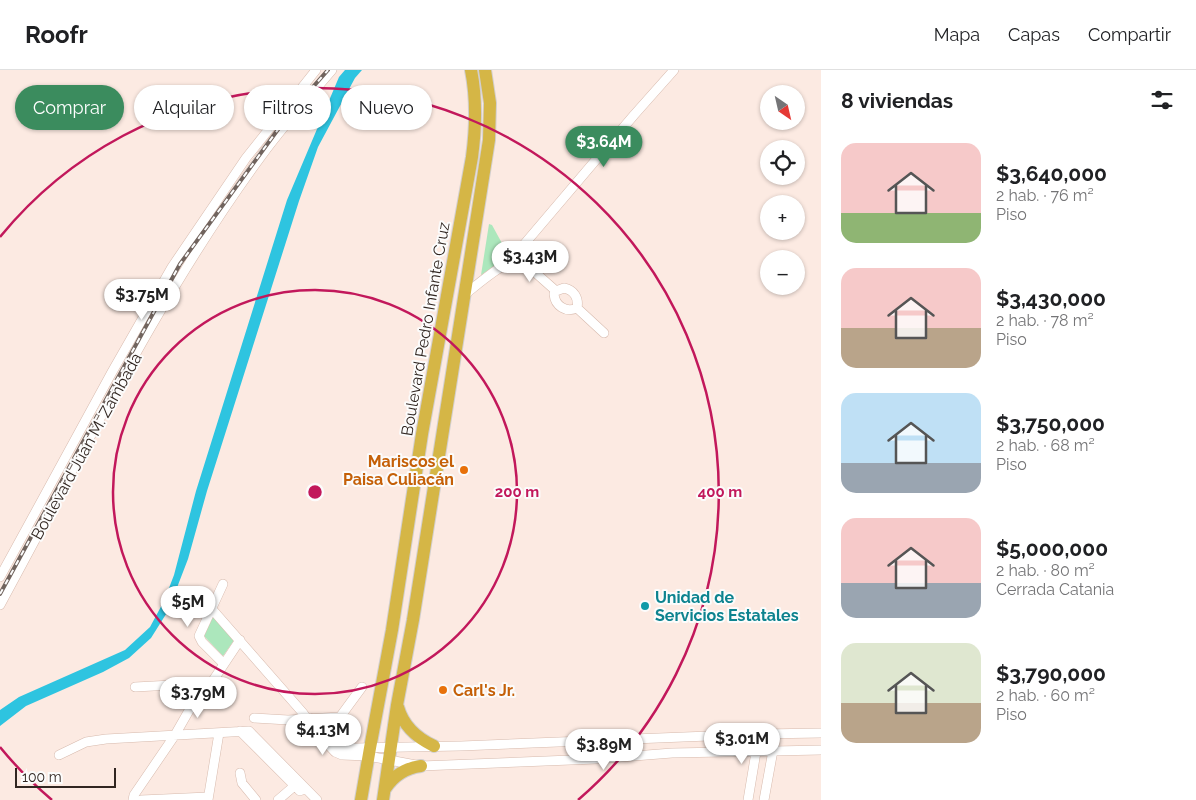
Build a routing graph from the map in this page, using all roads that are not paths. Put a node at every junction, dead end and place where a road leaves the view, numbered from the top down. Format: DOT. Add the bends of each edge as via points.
graph roads {
  1 [pos="316,70"];
  2 [pos="332,70"];
  3 [pos="471,70"];
  4 [pos="485,70"];
  5 [pos="674,70"];
  6 [pos="520,259"];
  7 [pos="556,291"];
  8 [pos="464,295"];
  9 [pos="577,308"];
  10 [pos="604,333"];
  11 [pos="0,577"];
  12 [pos="223,584"];
  13 [pos="0,605"];
  14 [pos="211,608"];
  15 [pos="240,640"];
  16 [pos="224,664"];
  17 [pos="212,682"];
  18 [pos="135,687"];
  19 [pos="362,687"];
  20 [pos="397,705"];
  21 [pos="307,717"];
  22 [pos="340,717"];
  23 [pos="254,718"];
  24 [pos="219,733"];
  25 [pos="759,734"];
  26 [pos="776,734"];
  27 [pos="821,734"];
  28 [pos="175,735"];
  29 [pos="434,746"];
  30 [pos="336,748"];
  31 [pos="821,750"];
  32 [pos="369,752"];
  33 [pos="756,752"];
  34 [pos="773,752"];
  35 [pos="390,754"];
  36 [pos="59,755"];
  37 [pos="421,766"];
  38 [pos="240,772"];
  39 [pos="298,784"];
  40 [pos="384,795"];
  41 [pos="208,798"];
  42 [pos="133,800"];
  43 [pos="141,800"];
  44 [pos="256,800"];
  45 [pos="278,800"];
  46 [pos="309,800"];
  47 [pos="317,800"];
  48 [pos="361,800"];
  49 [pos="748,800"];
  50 [pos="764,800"];
  1 -- 11 [label="street, Boulevard Juan M. Zambada" via="246,158 172,267"];
  2 -- 13 [label="street, Boulevard Juan M. Zambada" via="262,154 190,261"];
  3 -- 32 [label="highway, Boulevard Pedro Infante Cruz" via="476,123 472,157"];
  4 -- 8 [label="highway, Boulevard Pedro Infante Cruz" via="490,103 489,140"];
  5 -- 6 [label="street" via="521,248"];
  6 -- 7 [label="street"];
  6 -- 8 [label="street" via="515,259"];
  7 -- 9 [label="street" via="555,299 560,307"];
  7 -- 9 [label="street" via="564,288 572,291"];
  8 -- 20 [label="highway, Boulevard Pedro Infante Cruz"];
  9 -- 10 [label="street"];
  12 -- 14 [label="street"];
  14 -- 15 [label="street"];
  14 -- 16 [label="street" via="199,638"];
  15 -- 16 [label="street"];
  15 -- 21 [label="street"];
  16 -- 17 [label="street"];
  18 -- 28 [label="street" via="172,685 189,701 190,710"];
  19 -- 22 [label="street"];
  20 -- 29 [label="highway" via="408,726"];
  20 -- 35 [label="highway, Boulevard Pedro Infante Cruz"];
  21 -- 22 [label="street"];
  21 -- 23 [label="street"];
  21 -- 30 [label="street"];
  22 -- 30 [label="street"];
  24 -- 28 [label="street"];
  24 -- 39 [label="street" via="240,731"];
  24 -- 41 [label="street"];
  25 -- 26 [label="street"];
  25 -- 29 [label="street"];
  25 -- 33 [label="street"];
  26 -- 27 [label="street"];
  26 -- 34 [label="street"];
  28 -- 36 [label="street" via="95,740"];
  28 -- 42 [label="street"];
  29 -- 35 [label="street"];
  30 -- 32 [label="street"];
  31 -- 34 [label="street"];
  32 -- 35 [label="street"];
  32 -- 48 [label="highway, Boulevard Pedro Infante Cruz"];
  33 -- 34 [label="street"];
  33 -- 37 [label="street" via="672,753 587,760"];
  33 -- 49 [label="street"];
  34 -- 50 [label="street"];
  35 -- 37 [label="street"];
  35 -- 40 [label="highway, Boulevard Pedro Infante Cruz"];
  37 -- 40 [label="highway" via="394,777"];
  38 -- 44 [label="street" via="242,784"];
  39 -- 45 [label="street"];
  39 -- 46 [label="street"];
  39 -- 47 [label="street"];
  41 -- 43 [label="street"];
}
